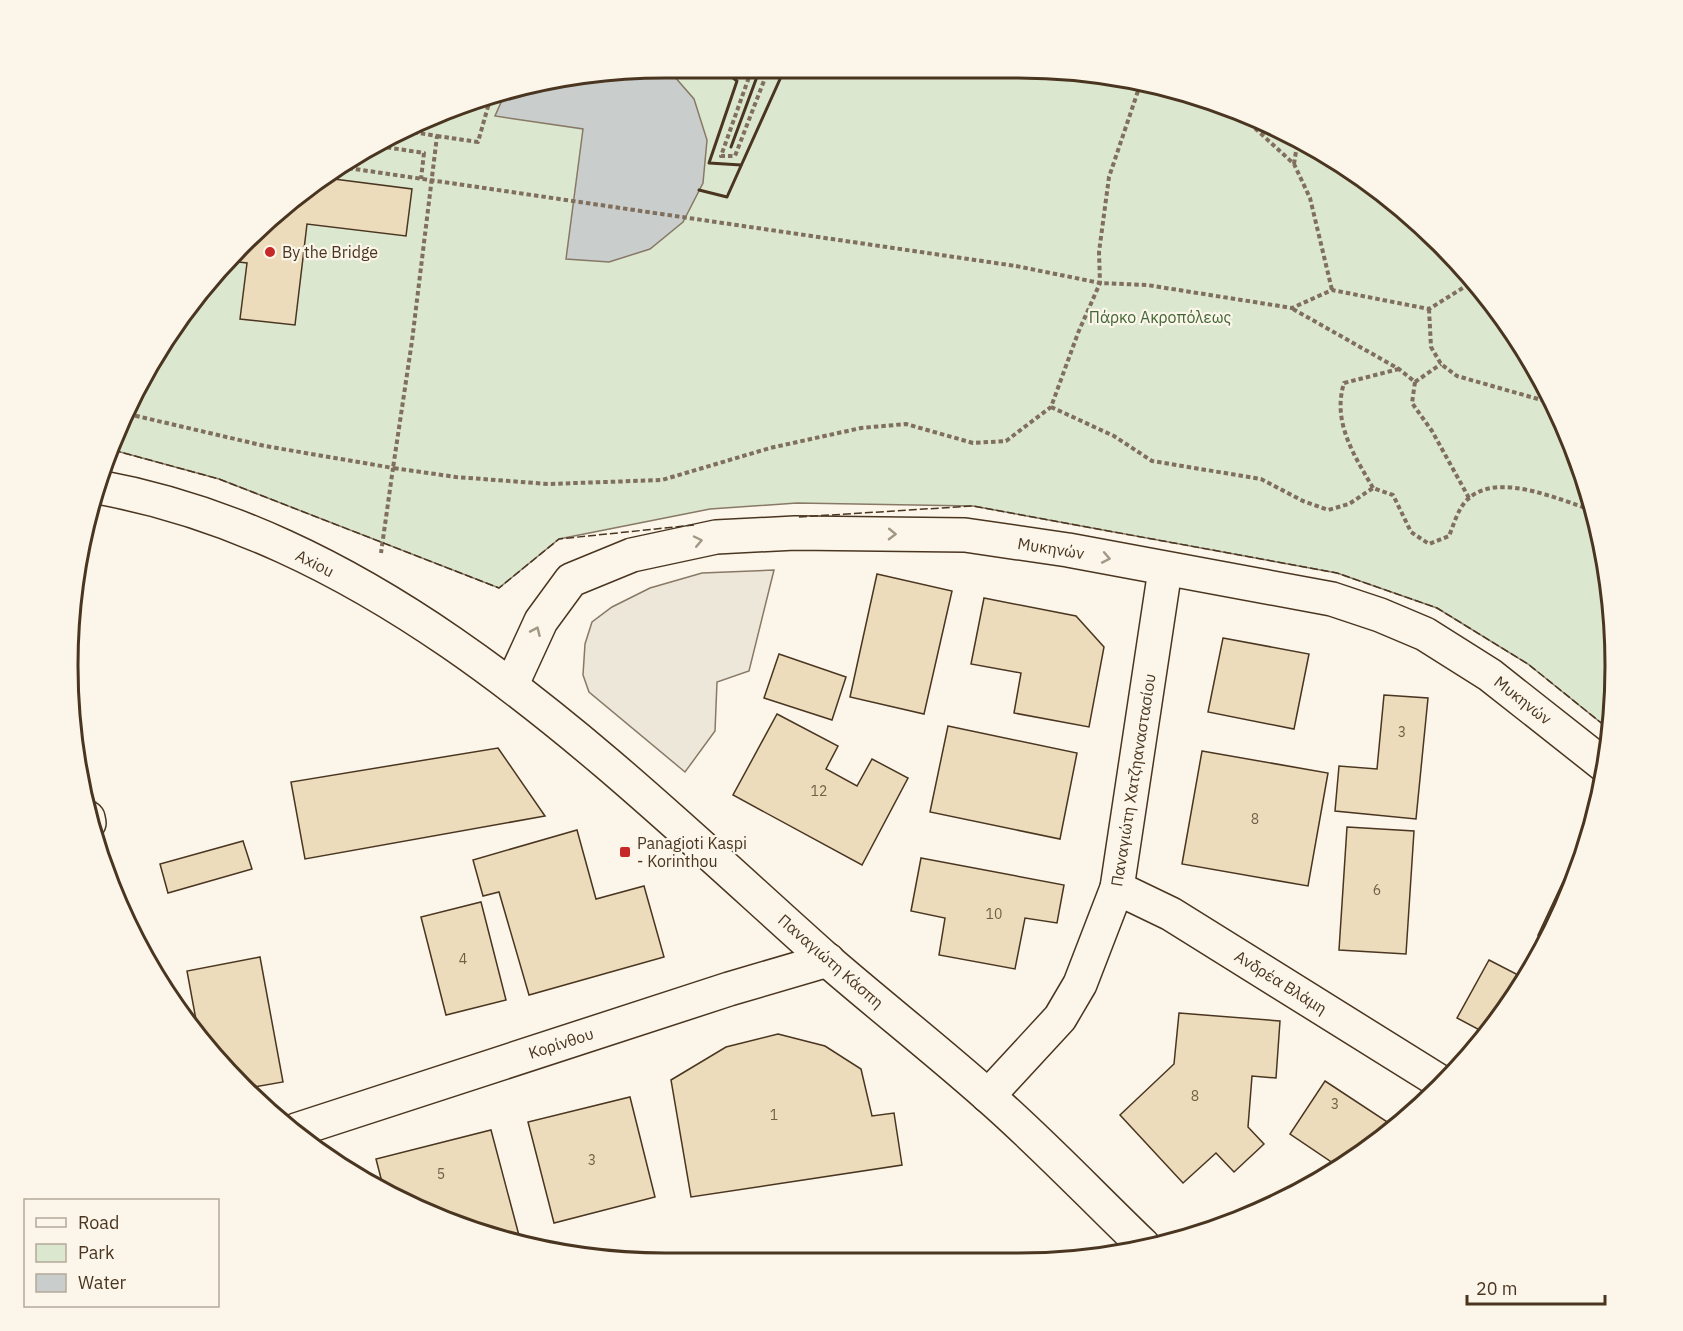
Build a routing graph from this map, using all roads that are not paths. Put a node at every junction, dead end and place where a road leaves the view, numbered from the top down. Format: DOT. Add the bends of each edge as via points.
graph roads {
  1 [pos="105,489"];
  2 [pos="1166,570"];
  3 [pos="512,684"];
  4 [pos="1597,760"];
  5 [pos="1117,888"];
  6 [pos="828,960"];
  7 [pos="1435,1079"];
  8 [pos="988,1096"];
  9 [pos="303,1128"];
  10 [pos="1138,1241"];
  1 -- 3 [label="street, Axiou" via="188,509 249,531 376,595"];
  3 -- 2 [label="street, Μυκηνών, one-way" via="540,621 571,580 632,555 716,537 795,533 965,535"];
  2 -- 4 [label="street, Μυκηνών" via="1332,599 1425,634 1490,675"];
  2 -- 5 [label="street, Παναγιώτη Χατζηαναστασίου"];
  3 -- 6 [label="street, Παναγιώτη Κάσπη" via="702,845"];
  5 -- 7 [label="street, Ανδρέα Βλάμη" via="1172,914"];
  5 -- 8 [label="street, Παναγιώτη Χατζηαναστασίου" via="1080,984 1060,1018"];
  6 -- 8 [label="street, Παναγιώτη Κάσπη"];
  6 -- 9 [label="street, Κορίνθου"];
  8 -- 10 [label="street, Παναγιώτη Κάσπη"];
}
